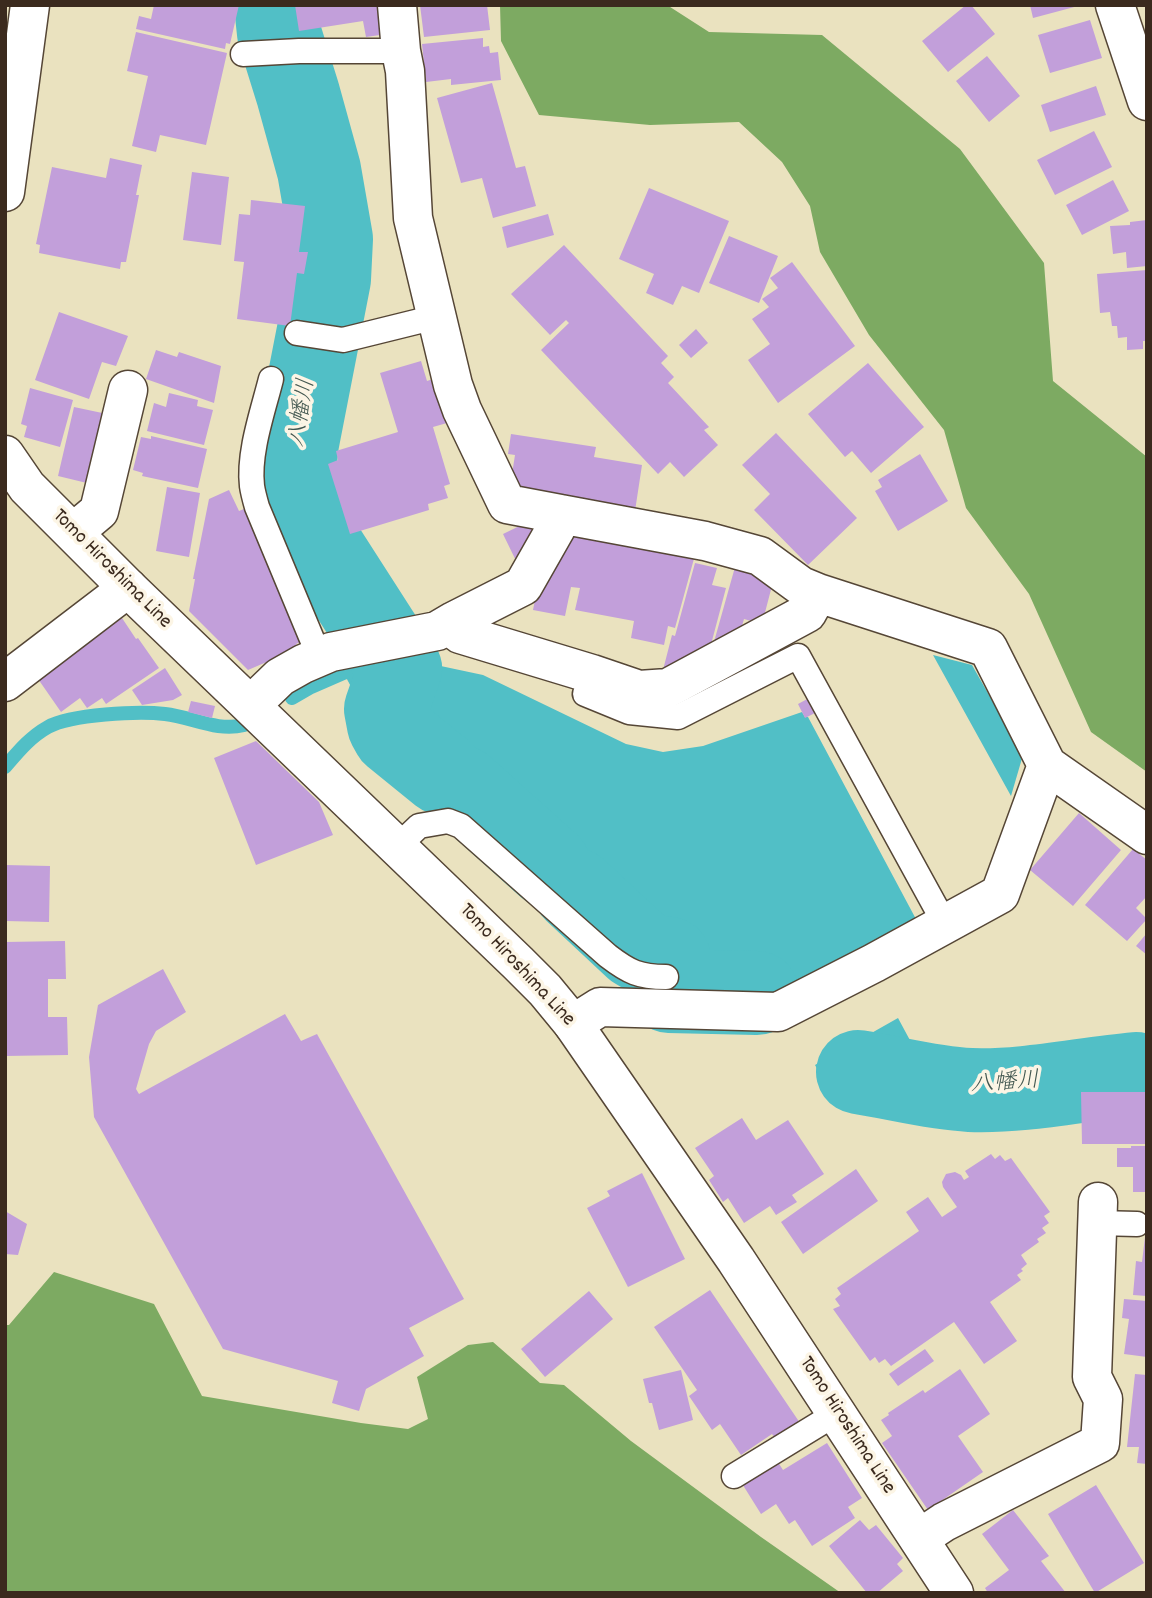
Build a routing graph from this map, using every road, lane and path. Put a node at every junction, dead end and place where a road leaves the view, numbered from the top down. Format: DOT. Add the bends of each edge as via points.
graph roads {
  1 [pos="30,5"];
  2 [pos="397,5"];
  3 [pos="1115,5"];
  4 [pos="401,51"];
  5 [pos="249,53"];
  6 [pos="1147,101"];
  7 [pos="5,192"];
  8 [pos="436,317"];
  9 [pos="297,333"];
  10 [pos="271,379"];
  11 [pos="128,390"];
  12 [pos="6,460"];
  13 [pos="560,514"];
  14 [pos="74,532"];
  15 [pos="128,588"];
  16 [pos="818,593"];
  17 [pos="445,626"];
  18 [pos="325,654"];
  19 [pos="592,674"];
  20 [pos="5,682"];
  21 [pos="251,705"];
  22 [pos="1047,765"];
  23 [pos="1147,835"];
  24 [pos="398,846"];
  25 [pos="946,924"];
  26 [pos="666,977"];
  27 [pos="573,1024"];
  28 [pos="1098,1212"];
  29 [pos="1137,1224"];
  30 [pos="837,1413"];
  31 [pos="733,1476"];
  32 [pos="920,1538"];
  33 [pos="954,1593"];
  1 -- 7 [label="street"];
  2 -- 4 [label="street"];
  3 -- 6 [label="street"];
  4 -- 5 [label="lane"];
  4 -- 8 [label="street" via="413,218"];
  8 -- 9 [label="lane" via="343,340"];
  8 -- 13 [label="street" via="462,410 508,504"];
  10 -- 18 [label="lane" via="251,469 252,487 257,508"];
  11 -- 14 [label="street" via="99,510"];
  12 -- 14 [label="street, Tomo Hiroshima Line"];
  13 -- 16 [label="street" via="760,556"];
  13 -- 17 [label="street" via="523,586"];
  14 -- 15 [label="street, Tomo Hiroshima Line"];
  15 -- 20 [label="street"];
  15 -- 21 [label="street, Tomo Hiroshima Line"];
  16 -- 19 [label="street" via="807,613 668,688 639,690"];
  16 -- 22 [label="street" via="988,648"];
  17 -- 18 [label="street"];
  17 -- 19 [label="street"];
  18 -- 21 [label="street" via="279,677"];
  19 -- 25 [label="lane" via="585,694 629,712 678,717 798,656"];
  21 -- 24 [label="street, Tomo Hiroshima Line"];
  22 -- 23 [label="street"];
  22 -- 25 [label="street" via="1000,894"];
  24 -- 26 [label="lane" via="419,826 448,821 461,826 625,969"];
  24 -- 27 [label="street, Tomo Hiroshima Line"];
  25 -- 27 [label="street" via="778,1012 600,1007"];
  27 -- 30 [label="street, Tomo Hiroshima Line"];
  28 -- 29 [label="lane"];
  28 -- 32 [label="street" via="1092,1377 1103,1399 1100,1443"];
  30 -- 31 [label="lane"];
  30 -- 32 [label="street, Tomo Hiroshima Line"];
  32 -- 33 [label="street, Tomo Hiroshima Line"];
}
